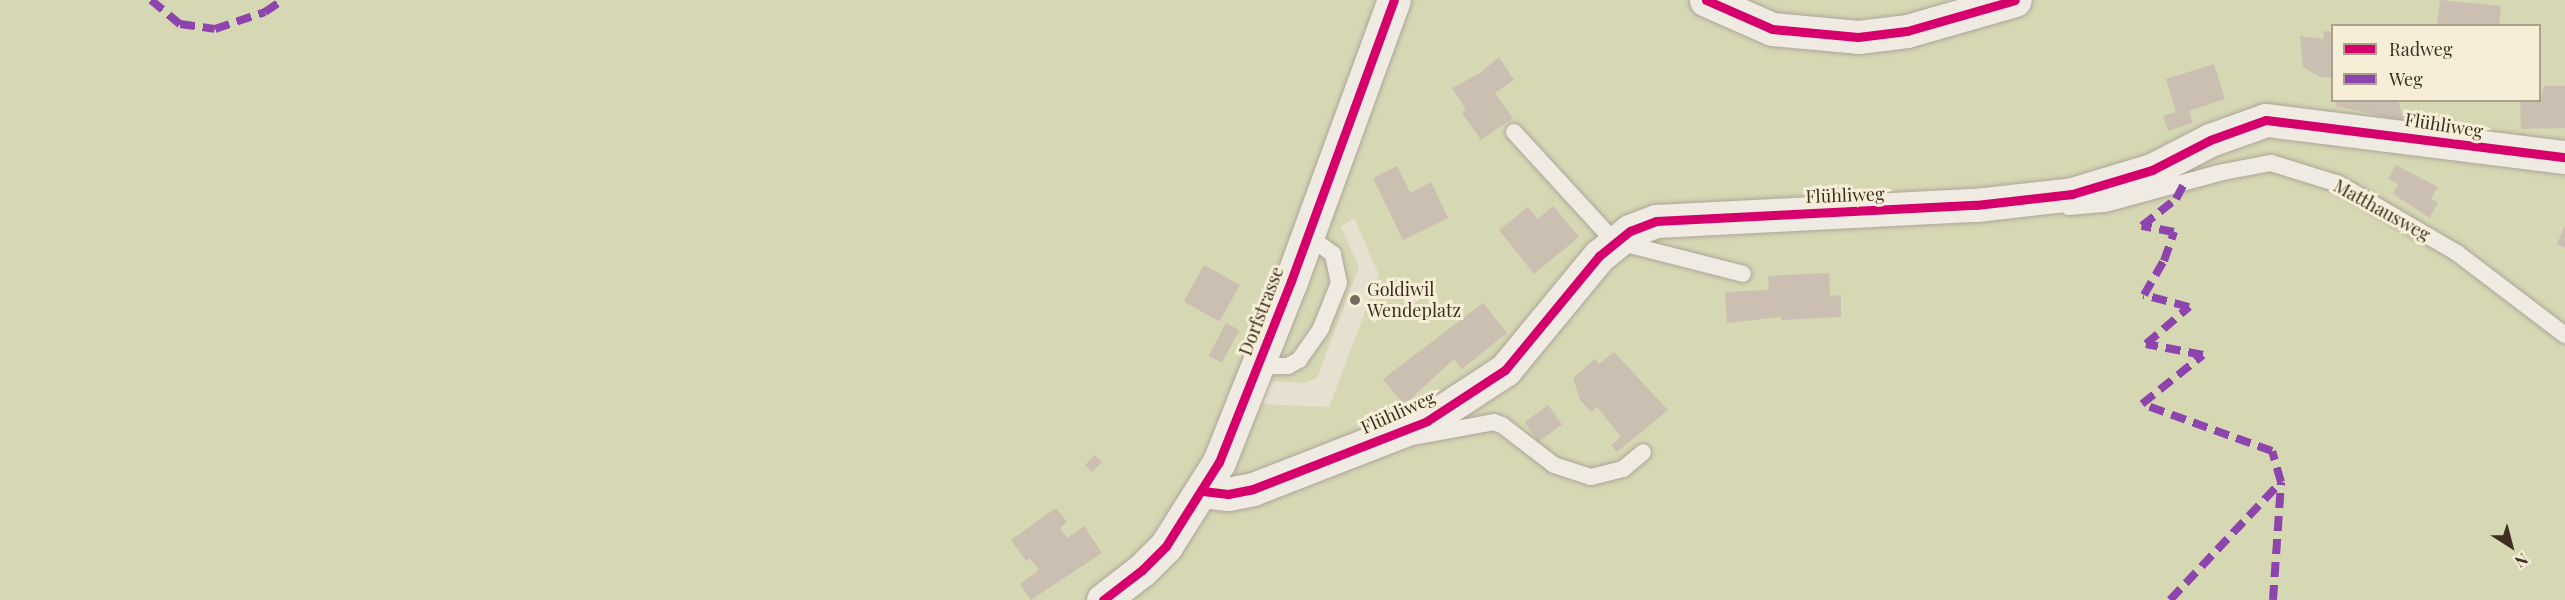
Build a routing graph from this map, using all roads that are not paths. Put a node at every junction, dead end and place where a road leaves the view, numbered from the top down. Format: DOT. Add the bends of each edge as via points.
graph roads {
  1 [pos="1394,0"];
  2 [pos="1706,0"];
  3 [pos="2015,0"];
  4 [pos="1514,132"];
  5 [pos="2565,157"];
  6 [pos="2032,200"];
  7 [pos="1307,235"];
  8 [pos="1614,241"];
  9 [pos="1743,274"];
  10 [pos="2565,335"];
  11 [pos="1260,359"];
  12 [pos="1403,431"];
  13 [pos="1643,452"];
  14 [pos="1203,491"];
  15 [pos="1103,600"];
  1 -- 7 [label="street, Dorfstrasse"];
  2 -- 3 [label="street" via="1772,29 1858,37 1907,31"];
  4 -- 8 [label="lane"];
  5 -- 6 [label="street, Flühliweg" via="2266,120 2210,140 2152,170 2094,189"];
  6 -- 8 [label="street, Flühliweg" via="1674,218 1643,225"];
  6 -- 10 [label="lane, Matthausweg" via="2056,208 2105,204 2271,163 2339,184 2457,253"];
  7 -- 11 [label="street, Dorfstrasse"];
  7 -- 11 [label="lane" via="1332,254 1339,283 1322,328 1299,360 1288,366 1275,366"];
  8 -- 9 [label="lane"];
  8 -- 12 [label="street, Flühliweg" via="1505,370 1427,421"];
  11 -- 14 [label="street, Dorfstrasse" via="1241,412"];
  12 -- 13 [label="lane" via="1414,438 1426,438 1494,422 1502,424 1554,465 1591,477 1623,469"];
  12 -- 14 [label="street, Flühliweg" via="1253,489 1228,494"];
  14 -- 15 [label="street, Dorfstrasse" via="1166,546"];
}
